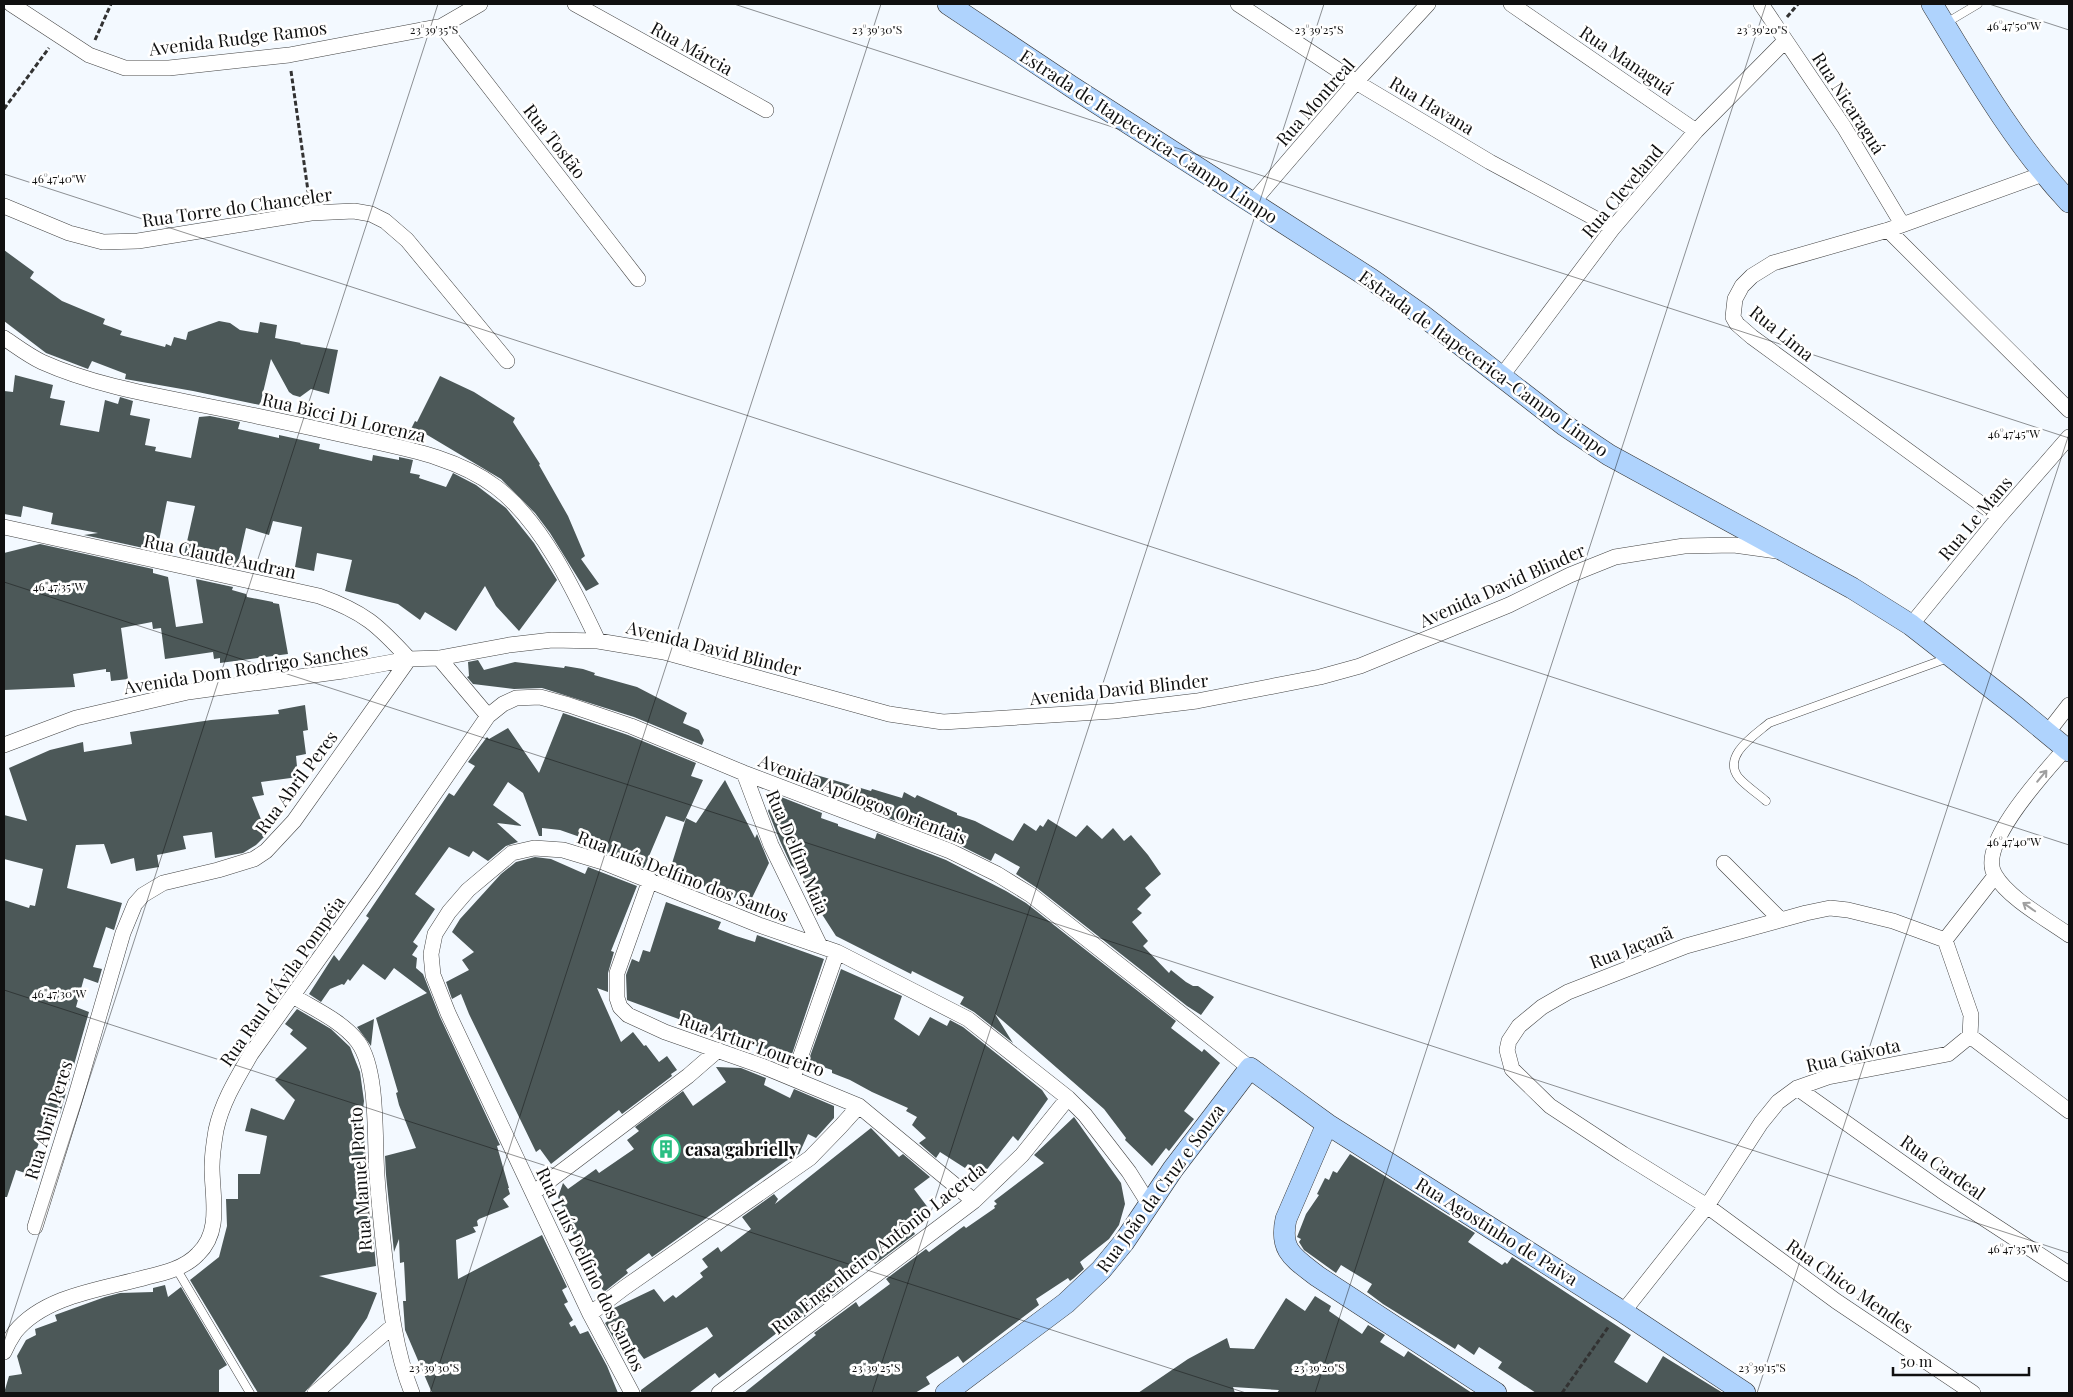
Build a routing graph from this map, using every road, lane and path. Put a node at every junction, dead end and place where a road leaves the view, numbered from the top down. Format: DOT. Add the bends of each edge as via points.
graph roads {
  1 [pos="11,4"];
  2 [pos="111,4"];
  3 [pos="480,4"];
  4 [pos="574,4"];
  5 [pos="948,4"];
  6 [pos="1238,4"];
  7 [pos="1428,4"];
  8 [pos="1511,4"];
  9 [pos="1761,4"];
  10 [pos="1932,4"];
  11 [pos="1978,4"];
  12 [pos="1945,24"];
  13 [pos="442,26"];
  14 [pos="58,35"];
  15 [pos="1785,41"];
  16 [pos="89,55"];
  17 [pos="289,55"];
  18 [pos="1356,82"];
  19 [pos="4,109"];
  20 [pos="766,110"];
  21 [pos="1696,131"];
  22 [pos="2043,174"];
  23 [pos="2069,202"];
  24 [pos="1252,203"];
  25 [pos="4,206"];
  26 [pos="311,213"];
  27 [pos="1902,224"];
  28 [pos="1612,228"];
  29 [pos="1888,230"];
  30 [pos="638,279"];
  31 [pos="4,338"];
  32 [pos="507,361"];
  33 [pos="1501,377"];
  34 [pos="2069,410"];
  35 [pos="2069,437"];
  36 [pos="1999,517"];
  37 [pos="4,527"];
  38 [pos="1788,553"];
  39 [pos="1912,626"];
  40 [pos="598,641"];
  41 [pos="1952,656"];
  42 [pos="440,658"];
  43 [pos="409,659"];
  44 [pos="2069,705"];
  45 [pos="488,716"];
  46 [pos="2048,732"];
  47 [pos="4,745"];
  48 [pos="2068,749"];
  49 [pos="744,773"];
  50 [pos="1766,801"];
  51 [pos="1724,863"];
  52 [pos="1995,876"];
  53 [pos="650,880"];
  54 [pos="1782,920"];
  55 [pos="2069,935"];
  56 [pos="1945,940"];
  57 [pos="820,946"];
  58 [pos="837,952"];
  59 [pos="292,996"];
  60 [pos="1970,1036"];
  61 [pos="718,1050"];
  62 [pos="1250,1068"];
  63 [pos="793,1078"];
  64 [pos="1797,1088"];
  65 [pos="1068,1098"];
  66 [pos="859,1106"];
  67 [pos="2069,1111"];
  68 [pos="1327,1124"];
  69 [pos="533,1193"];
  70 [pos="974,1201"];
  71 [pos="1149,1204"];
  72 [pos="1707,1206"];
  73 [pos="35,1227"];
  74 [pos="176,1268"];
  75 [pos="2069,1274"];
  76 [pos="1623,1312"];
  77 [pos="590,1314"];
  78 [pos="393,1326"];
  79 [pos="4,1352"];
  80 [pos="250,1393"];
  81 [pos="315,1393"];
  82 [pos="412,1393"];
  83 [pos="632,1393"];
  84 [pos="719,1393"];
  85 [pos="946,1393"];
  86 [pos="1496,1393"];
  87 [pos="1562,1393"];
  88 [pos="1745,1393"];
  89 [pos="1973,1393"];
  1 -- 14 [label="street, Avenida Rudge Ramos"];
  2 -- 16 [label="path"];
  3 -- 13 [label="street, Avenida Rudge Ramos"];
  4 -- 20 [label="street, Rua Márcia"];
  5 -- 24 [label="main road, Estrada de Itapecerica-Campo Limpo"];
  6 -- 18 [label="street, Rua Havana"];
  7 -- 18 [label="street, Rua Montreal"];
  8 -- 21 [label="street, Rua Managuá"];
  9 -- 15 [label="street, Rua Nicaraguá"];
  10 -- 12 [label="main road"];
  11 -- 12 [label="lane"];
  12 -- 22 [label="main road" via="2016,138"];
  13 -- 17 [label="street, Avenida Rudge Ramos"];
  13 -- 30 [label="street, Rua Tostão"];
  14 -- 16 [label="street, Avenida Rudge Ramos"];
  14 -- 19 [label="path"];
  15 -- 21 [label="street, Rua Cleveland"];
  15 -- 27 [label="street, Rua Nicaraguá" via="1844,127"];
  16 -- 17 [label="street, Avenida Rudge Ramos" via="126,68 169,68"];
  17 -- 26 [label="path"];
  18 -- 24 [label="street, Rua Montreal"];
  18 -- 28 [label="street, Rua Havana" via="1490,162"];
  21 -- 28 [label="street, Rua Cleveland"];
  22 -- 23 [label="main road"];
  22 -- 27 [label="street, Rua Lima"];
  24 -- 33 [label="main road, Estrada de Itapecerica-Campo Limpo" via="1422,315"];
  25 -- 26 [label="street, Rua Torre do Chanceler" via="51,227 103,242 156,238"];
  26 -- 32 [label="street, Rua Torre do Chanceler" via="354,211 385,221 408,240"];
  27 -- 29 [label="street, Rua Lima"];
  28 -- 33 [label="street, Rua Cleveland"];
  29 -- 34 [label="street"];
  29 -- 36 [label="street, Rua Lima" via="1773,263 1742,286 1735,299 1733,317 1752,337"];
  31 -- 40 [label="street, Rua Bicci Di Lorenza" via="40,361 77,376 426,454 479,477 497,488 528,519 569,584"];
  33 -- 38 [label="main road, Estrada de Itapecerica-Campo Limpo" via="1609,455"];
  35 -- 36 [label="street, Rua Le Mans"];
  36 -- 39 [label="street, Rua Le Mans"];
  37 -- 43 [label="street, Rua Claude Audran" via="319,596 364,616 382,629"];
  38 -- 39 [label="main road, Estrada de Itapecerica-Campo Limpo"];
  38 -- 40 [label="street, Avenida David Blinder" via="1734,545 1684,546 1615,558 1360,666 1320,677 1198,700 1114,711 943,722 889,714 664,652"];
  39 -- 41 [label="main road, Estrada de Itapecerica-Campo Limpo"];
  40 -- 42 [label="street, Avenida David Blinder" via="552,640"];
  41 -- 46 [label="main road, Estrada de Itapecerica-Campo Limpo"];
  41 -- 50 [label="lane" via="1770,723 1745,742 1734,758 1734,769 1739,778"];
  42 -- 43 [label="street, Avenida Dom Rodrigo Sanches"];
  42 -- 45 [label="street"];
  43 -- 47 [label="street, Avenida Dom Rodrigo Sanches" via="188,692 76,718"];
  43 -- 73 [label="street, Rua Abril Peres" via="294,821 266,851 254,859 163,883 135,904 123,933"];
  44 -- 46 [label="street"];
  45 -- 49 [label="street, Avenida Apólogos Orientais" via="516,698 540,697 631,726"];
  45 -- 59 [label="street, Rua Raul d'Ávila Pompéia"];
  46 -- 48 [label="main road, Estrada de Itapecerica-Campo Limpo"];
  52 -- 48 [label="street, one-way" via="1991,859 2003,828 2035,785"];
  49 -- 57 [label="street, Rua Delfim Maia" via="771,845"];
  49 -- 62 [label="street, Avenida Apólogos Orientais" via="950,851 997,874 1031,895"];
  51 -- 54 [label="street"];
  55 -- 52 [label="street, one-way" via="2018,899"];
  52 -- 56 [label="street"];
  53 -- 57 [label="street, Rua Luís Delfino dos Santos" via="759,925"];
  53 -- 61 [label="street, Rua Artur Loureiro" via="617,973 620,1007 628,1015 665,1032"];
  53 -- 69 [label="street, Rua Luís Delfino dos Santos" via="563,850 534,848 512,853 468,890 435,934 431,954 436,982"];
  54 -- 56 [label="street, Rua Jaçanã" via="1830,908 1848,910 1893,921"];
  54 -- 72 [label="street, Rua Jaçanã" via="1686,946 1568,992 1534,1013 1519,1026 1510,1041 1508,1057 1512,1069 1550,1106"];
  56 -- 60 [label="street" via="1971,1015"];
  57 -- 58 [label="street, Rua Luís Delfino dos Santos"];
  58 -- 63 [label="street"];
  58 -- 65 [label="street, Rua Luís Delfino dos Santos" via="968,1019"];
  59 -- 74 [label="street, Rua Raul d'Ávila Pompéia" via="251,1054 228,1097 213,1150 215,1206 212,1231 198,1254"];
  59 -- 78 [label="street, Rua Manuel Porto" via="346,1030 358,1042 372,1078 378,1193"];
  60 -- 64 [label="street, Rua Gaivota" via="1948,1054 1828,1077"];
  60 -- 67 [label="street"];
  61 -- 63 [label="street, Rua Artur Loureiro"];
  61 -- 69 [label="street"];
  62 -- 68 [label="main road, Rua Agostinho de Paiva"];
  62 -- 71 [label="main road, Rua João da Cruz e Souza"];
  63 -- 66 [label="street, Rua Artur Loureiro"];
  64 -- 72 [label="street, Rua Gaivota" via="1778,1102 1761,1123"];
  64 -- 75 [label="street, Rua Cardeal" via="1942,1191"];
  65 -- 70 [label="street, Rua Engenheiro Antônio Lacerda" via="1022,1155"];
  65 -- 71 [label="street, Rua Luís Delfino dos Santos" via="1105,1140"];
  66 -- 70 [label="street, Rua Artur Loureiro"];
  66 -- 77 [label="street" via="810,1158"];
  68 -- 76 [label="main road, Rua Agostinho de Paiva"];
  68 -- 86 [label="main road" via="1286,1219 1284,1245 1293,1257 1317,1276"];
  69 -- 77 [label="street, Rua Luís Delfino dos Santos"];
  70 -- 84 [label="street, Rua Engenheiro Antônio Lacerda"];
  71 -- 85 [label="main road, Rua João da Cruz e Souza" via="1101,1270 1066,1303"];
  72 -- 76 [label="street, Rua Gaivota"];
  72 -- 89 [label="street, Rua Chico Mendes" via="1836,1302"];
  74 -- 79 [label="street, Rua Raul d'Ávila Pompéia" via="88,1292 40,1310 15,1332"];
  74 -- 80 [label="lane"];
  76 -- 87 [label="path" via="1612,1321"];
  76 -- 88 [label="main road, Rua Agostinho de Paiva"];
  77 -- 83 [label="street, Rua Luís Delfino dos Santos"];
  78 -- 81 [label="street"];
  78 -- 82 [label="street, Rua Manuel Porto"];
}
